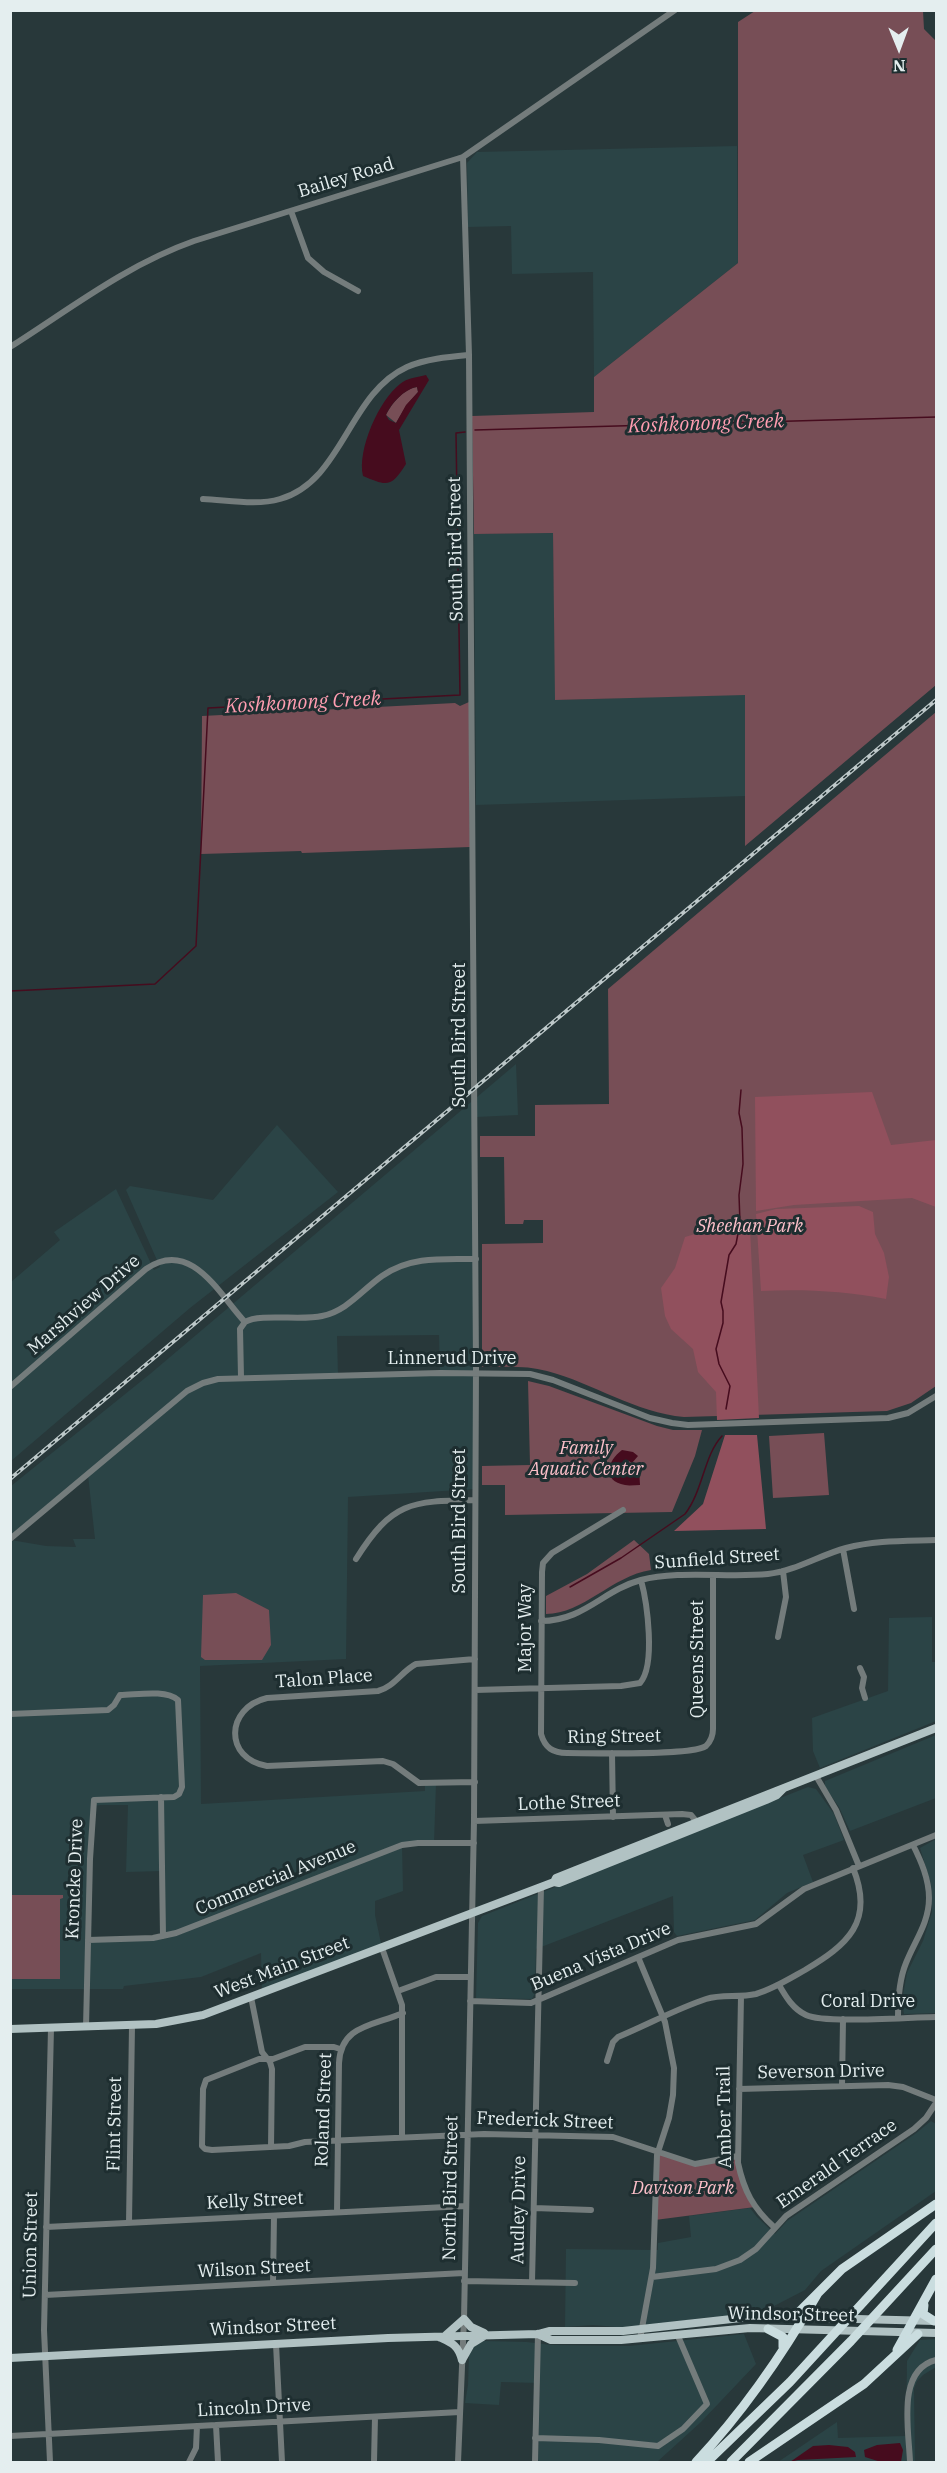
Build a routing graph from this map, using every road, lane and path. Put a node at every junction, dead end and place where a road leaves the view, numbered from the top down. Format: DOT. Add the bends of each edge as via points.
graph roads {
  1 [pos="675,10"];
  2 [pos="463,157"];
  3 [pos="291,211"];
  4 [pos="358,291"];
  5 [pos="10,347"];
  6 [pos="469,355"];
  7 [pos="203,499"];
  8 [pos="476,1259"];
  9 [pos="244,1322"];
  10 [pos="476,1375"];
  11 [pos="241,1377"];
  12 [pos="10,1387"];
  13 [pos="936,1396"];
  14 [pos="475,1500"];
  15 [pos="623,1510"];
  16 [pos="10,1539"];
  17 [pos="936,1540"];
  18 [pos="843,1549"];
  19 [pos="356,1559"];
  20 [pos="783,1571"];
  21 [pos="713,1576"];
  22 [pos="641,1580"];
  23 [pos="854,1609"];
  24 [pos="541,1621"];
  25 [pos="778,1637"];
  26 [pos="475,1659"];
  27 [pos="860,1668"];
  28 [pos="541,1688"];
  29 [pos="475,1690"];
  30 [pos="865,1698"];
  31 [pos="10,1714"];
  32 [pos="936,1728"];
  33 [pos="710,1741"];
  34 [pos="552,1750"];
  35 [pos="612,1753"];
  36 [pos="816,1776"];
  37 [pos="475,1782"];
  38 [pos="783,1789"];
  39 [pos="161,1797"];
  40 [pos="665,1815"];
  41 [pos="613,1817"];
  42 [pos="474,1821"];
  43 [pos="696,1821"];
  44 [pos="668,1824"];
  45 [pos="936,1835"];
  46 [pos="474,1843"];
  47 [pos="913,1845"];
  48 [pos="856,1867"];
  49 [pos="554,1882"];
  50 [pos="541,1887"];
  51 [pos="472,1914"];
  52 [pos="163,1936"];
  53 [pos="88,1940"];
  54 [pos="382,1948"];
  55 [pos="638,1957"];
  56 [pos="470,1977"];
  57 [pos="779,1984"];
  58 [pos="398,1991"];
  59 [pos="741,1996"];
  60 [pos="251,1997"];
  61 [pos="539,2000"];
  62 [pos="470,2001"];
  63 [pos="403,2013"];
  64 [pos="664,2017"];
  65 [pos="936,2017"];
  66 [pos="898,2018"];
  67 [pos="843,2019"];
  68 [pos="132,2026"];
  69 [pos="86,2027"];
  70 [pos="51,2028"];
  71 [pos="10,2029"];
  72 [pos="340,2049"];
  73 [pos="266,2059"];
  74 [pos="607,2061"];
  75 [pos="842,2086"];
  76 [pos="739,2089"];
  77 [pos="936,2101"];
  78 [pos="467,2134"];
  79 [pos="536,2135"];
  80 [pos="402,2137"];
  81 [pos="338,2140"];
  82 [pos="271,2146"];
  83 [pos="658,2152"];
  84 [pos="738,2156"];
  85 [pos="936,2204"];
  86 [pos="466,2205"];
  87 [pos="534,2208"];
  88 [pos="591,2210"];
  89 [pos="336,2212"];
  90 [pos="274,2216"];
  91 [pos="129,2223"];
  92 [pos="936,2223"];
  93 [pos="46,2227"];
  94 [pos="774,2227"];
  95 [pos="936,2249"];
  96 [pos="464,2273"];
  97 [pos="652,2277"];
  98 [pos="936,2278"];
  99 [pos="464,2281"];
  100 [pos="532,2282"];
  101 [pos="273,2283"];
  102 [pos="575,2283"];
  103 [pos="45,2295"];
  104 [pos="924,2303"];
  105 [pos="800,2316"];
  106 [pos="464,2319"];
  107 [pos="914,2321"];
  108 [pos="935,2321"];
  109 [pos="642,2329"];
  110 [pos="768,2329"];
  111 [pos="795,2330"];
  112 [pos="936,2333"];
  113 [pos="538,2334"];
  114 [pos="906,2334"];
  115 [pos="918,2334"];
  116 [pos="463,2335"];
  117 [pos="488,2335"];
  118 [pos="436,2336"];
  119 [pos="446,2336"];
  120 [pos="678,2336"];
  121 [pos="640,2339"];
  122 [pos="276,2344"];
  123 [pos="782,2351"];
  124 [pos="45,2356"];
  125 [pos="893,2357"];
  126 [pos="10,2358"];
  127 [pos="462,2360"];
  128 [pos="936,2360"];
  129 [pos="460,2412"];
  130 [pos="375,2417"];
  131 [pos="279,2422"];
  132 [pos="216,2425"];
  133 [pos="197,2426"];
  134 [pos="49,2434"];
  135 [pos="10,2436"];
  136 [pos="536,2438"];
  137 [pos="50,2463"];
  138 [pos="189,2463"];
  139 [pos="218,2463"];
  140 [pos="282,2463"];
  141 [pos="374,2463"];
  142 [pos="458,2463"];
  143 [pos="535,2463"];
  144 [pos="696,2463"];
  145 [pos="707,2463"];
  146 [pos="731,2463"];
  147 [pos="749,2463"];
  148 [pos="910,2463"];
  1 -- 2 [label="street, Bailey Road"];
  2 -- 3 [label="street, Bailey Road"];
  2 -- 6 [label="street, South Bird Street"];
  3 -- 4 [label="street" via="308,258"];
  3 -- 5 [label="street, Bailey Road" via="194,241 141,263"];
  6 -- 7 [label="street" via="423,362 391,377 374,393 323,470 298,492 274,501"];
  6 -- 8 [label="street, South Bird Street"];
  8 -- 9 [label="street" via="409,1262 381,1276 347,1305 322,1316"];
  8 -- 10 [label="street, South Bird Street"];
  9 -- 11 [label="street" via="240,1329"];
  9 -- 12 [label="street, Marshview Drive" via="200,1270 186,1262 165,1260 146,1269"];
  10 -- 11 [label="street, Linnerud Drive"];
  10 -- 13 [label="street, Linnerud Drive" via="542,1377 650,1418 688,1425 888,1418 908,1413"];
  10 -- 14 [label="street, South Bird Street"];
  11 -- 16 [label="street, Linnerud Drive" via="210,1380 187,1391"];
  14 -- 19 [label="street" via="429,1501 402,1509 372,1535"];
  14 -- 26 [label="street, South Bird Street"];
  15 -- 24 [label="street, Major Way" via="547,1558 542,1572"];
  17 -- 18 [label="street, Sunfield Street" via="879,1542"];
  18 -- 20 [label="street, Sunfield Street"];
  18 -- 23 [label="street"];
  20 -- 21 [label="street, Sunfield Street"];
  20 -- 25 [label="street" via="786,1597"];
  21 -- 22 [label="street, Sunfield Street"];
  21 -- 33 [label="street, Queens Street"];
  22 -- 24 [label="street, Sunfield Street" via="563,1620"];
  22 -- 28 [label="street" via="647,1611 647,1668 640,1683"];
  24 -- 28 [label="street, Major Way"];
  26 -- 29 [label="street, South Bird Street"];
  26 -- 37 [label="street, Talon Place" via="416,1664 384,1690 256,1700 241,1712 235,1733 244,1755 259,1765 383,1761 419,1783"];
  27 -- 30 [label="street"];
  28 -- 29 [label="street"];
  28 -- 34 [label="street, Major Way" via="542,1734 544,1744"];
  29 -- 37 [label="street, South Bird Street"];
  31 -- 39 [label="street" via="108,1710 120,1695 161,1694 176,1698 182,1787 179,1794"];
  32 -- 36 [label="main road, West Main Street"];
  33 -- 35 [label="street, Ring Street" via="691,1750"];
  34 -- 35 [label="street, Ring Street"];
  35 -- 41 [label="street"];
  36 -- 38 [label="main road, West Main Street"];
  36 -- 48 [label="street" via="836,1810"];
  37 -- 42 [label="street, South Bird Street"];
  38 -- 43 [label="main road, West Main Street"];
  38 -- 49 [label="main road, West Main Street" via="777,1796 560,1883"];
  39 -- 52 [label="street"];
  39 -- 53 [label="street, Kroncke Drive" via="94,1800"];
  40 -- 41 [label="street, Lothe Street"];
  40 -- 43 [label="street, Lothe Street" via="689,1815"];
  40 -- 44 [label="street"];
  41 -- 42 [label="street, Lothe Street"];
  42 -- 46 [label="street, South Bird Street"];
  43 -- 49 [label="main road, West Main Street" via="576,1869"];
  45 -- 47 [label="street, Buena Vista Drive"];
  46 -- 51 [label="street, South Bird Street"];
  46 -- 52 [label="street, Commercial Avenue" via="402,1845"];
  47 -- 48 [label="street, Buena Vista Drive"];
  47 -- 66 [label="street" via="928,1886 928,1912 900,1981"];
  48 -- 55 [label="street, Buena Vista Drive" via="804,1889 756,1924 678,1940"];
  48 -- 57 [label="street" via="861,1896 852,1933 834,1952"];
  49 -- 50 [label="main road, West Main Street"];
  50 -- 51 [label="main road, West Main Street"];
  50 -- 61 [label="street, Audley Drive"];
  51 -- 54 [label="main road, West Main Street"];
  51 -- 56 [label="street, North Bird Street"];
  52 -- 53 [label="street, Commercial Avenue"];
  53 -- 69 [label="street, Kroncke Drive"];
  54 -- 58 [label="street"];
  54 -- 60 [label="main road, West Main Street"];
  55 -- 61 [label="street, Buena Vista Drive"];
  55 -- 64 [label="street"];
  56 -- 58 [label="street" via="436,1977"];
  56 -- 62 [label="street, North Bird Street"];
  57 -- 59 [label="street"];
  57 -- 67 [label="street, Coral Drive" via="790,2003 808,2017"];
  58 -- 63 [label="street"];
  59 -- 64 [label="street" via="707,1999"];
  59 -- 76 [label="street, Amber Trail"];
  60 -- 68 [label="main road, West Main Street" via="187,2019"];
  60 -- 73 [label="street"];
  61 -- 62 [label="street, Buena Vista Drive"];
  61 -- 79 [label="street, Audley Drive"];
  62 -- 78 [label="street, North Bird Street"];
  63 -- 72 [label="street, Roland Street" via="354,2032"];
  63 -- 80 [label="street"];
  64 -- 74 [label="street" via="618,2037"];
  64 -- 83 [label="street" via="674,2081 669,2118"];
  65 -- 66 [label="street, Coral Drive"];
  66 -- 67 [label="street, Coral Drive"];
  67 -- 75 [label="street"];
  68 -- 69 [label="main road, West Main Street"];
  68 -- 91 [label="street, Flint Street"];
  69 -- 70 [label="main road, West Main Street"];
  70 -- 71 [label="main road, West Main Street"];
  70 -- 93 [label="street, Union Street"];
  72 -- 73 [label="street" via="311,2046"];
  72 -- 81 [label="street, Roland Street"];
  73 -- 82 [label="street" via="272,2068"];
  73 -- 82 [label="street, Frederick Street" via="206,2081 202,2089 202,2146"];
  75 -- 76 [label="street, Severson Drive"];
  75 -- 77 [label="street, Severson Drive" via="897,2086"];
  76 -- 84 [label="street, Amber Trail"];
  77 -- 94 [label="street, Emerald Terrace" via="914,2129"];
  78 -- 79 [label="street, Frederick Street"];
  78 -- 80 [label="street, Frederick Street"];
  78 -- 86 [label="street, North Bird Street"];
  79 -- 83 [label="street, Frederick Street" via="613,2137"];
  79 -- 87 [label="street, Audley Drive"];
  80 -- 81 [label="street, Frederick Street"];
  81 -- 82 [label="street, Frederick Street"];
  81 -- 89 [label="street, Roland Street"];
  83 -- 84 [label="street, Frederick Street" via="695,2164"];
  83 -- 97 [label="street"];
  84 -- 94 [label="street, Amber Trail" via="751,2202"];
  85 -- 105 [label="highway" via="842,2269"];
  86 -- 89 [label="street, Kelly Street"];
  86 -- 96 [label="street, North Bird Street"];
  87 -- 88 [label="street"];
  87 -- 100 [label="street, Audley Drive"];
  89 -- 90 [label="street, Kelly Street"];
  90 -- 91 [label="street, Kelly Street"];
  90 -- 101 [label="street"];
  91 -- 93 [label="street, Kelly Street"];
  92 -- 145 [label="highway" via="779,2393"];
  93 -- 103 [label="street, Union Street"];
  94 -- 97 [label="street, Emerald Terrace" via="756,2249 731,2264"];
  95 -- 146 [label="highway"];
  96 -- 99 [label="street, North Bird Street"];
  96 -- 101 [label="street, Wilson Street"];
  97 -- 109 [label="street"];
  98 -- 104 [label="highway"];
  99 -- 100 [label="street"];
  99 -- 106 [label="street, North Bird Street"];
  100 -- 102 [label="street"];
  101 -- 103 [label="street, Wilson Street"];
  103 -- 124 [label="street, Union Street"];
  104 -- 107 [label="highway"];
  104 -- 108 [label="highway" via="923,2314"];
  105 -- 107 [label="main road, Windsor Street"];
  105 -- 109 [label="main road, Windsor Street" via="744,2317"];
  105 -- 111 [label="highway"];
  106 -- 116 [label="street, North Bird Street"];
  106 -- 117 [label="main road"];
  106 -- 119 [label="main road"];
  107 -- 108 [label="main road, Windsor Street"];
  107 -- 114 [label="highway"];
  109 -- 113 [label="main road, Windsor Street"];
  109 -- 121 [label="street"];
  110 -- 111 [label="main road, Windsor Street"];
  110 -- 120 [label="main road, Windsor Street"];
  110 -- 123 [label="highway" via="783,2337"];
  111 -- 114 [label="main road, Windsor Street"];
  111 -- 123 [label="highway"];
  112 -- 115 [label="main road, Windsor Street"];
  113 -- 117 [label="main road, Windsor Street"];
  113 -- 121 [label="main road, Windsor Street" via="551,2340"];
  113 -- 136 [label="street"];
  114 -- 115 [label="main road, Windsor Street"];
  114 -- 125 [label="highway"];
  115 -- 125 [label="highway"];
  116 -- 117 [label="main road, Windsor Street"];
  116 -- 119 [label="main road, Windsor Street"];
  116 -- 127 [label="street, North Bird Street"];
  117 -- 127 [label="main road" via="471,2344"];
  118 -- 119 [label="main road, Windsor Street"];
  118 -- 122 [label="main road, Windsor Street"];
  118 -- 127 [label="main road" via="455,2344"];
  120 -- 121 [label="main road, Windsor Street"];
  120 -- 136 [label="street" via="707,2404 682,2429 658,2446"];
  122 -- 124 [label="main road, Windsor Street"];
  122 -- 131 [label="street"];
  123 -- 144 [label="highway" via="736,2418"];
  124 -- 126 [label="main road, Windsor Street"];
  124 -- 134 [label="street, Union Street"];
  125 -- 147 [label="highway" via="864,2384"];
  127 -- 129 [label="street, North Bird Street"];
  128 -- 148 [label="street" via="922,2365 910,2382"];
  129 -- 130 [label="street, Lincoln Drive"];
  129 -- 142 [label="street, North Bird Street"];
  130 -- 131 [label="street, Lincoln Drive"];
  130 -- 141 [label="street"];
  131 -- 132 [label="street, Lincoln Drive"];
  131 -- 140 [label="street"];
  132 -- 133 [label="street, Lincoln Drive"];
  132 -- 139 [label="street"];
  133 -- 134 [label="street, Lincoln Drive"];
  133 -- 138 [label="street" via="196,2448"];
  134 -- 135 [label="street, Lincoln Drive"];
  134 -- 137 [label="street, Union Street"];
  136 -- 143 [label="street"];
}
